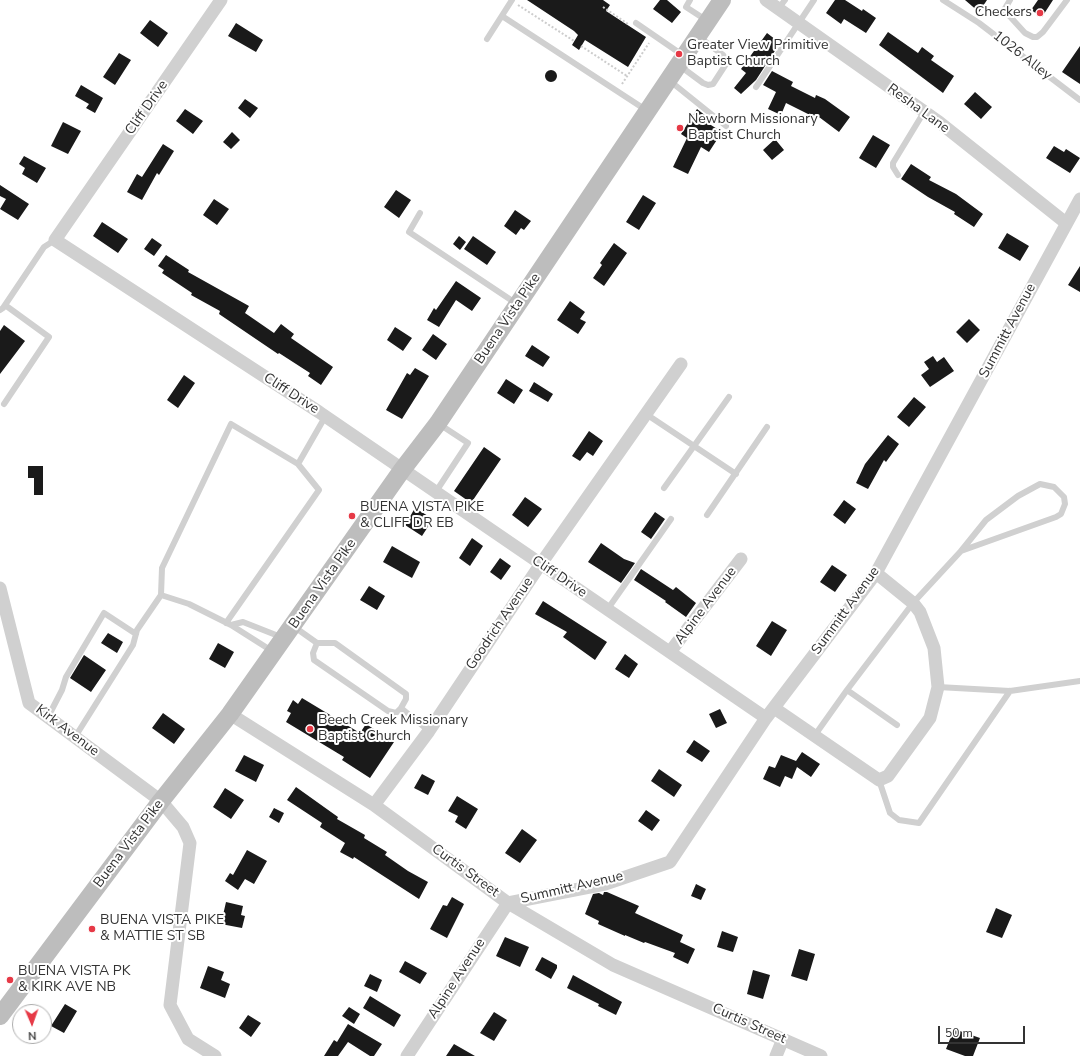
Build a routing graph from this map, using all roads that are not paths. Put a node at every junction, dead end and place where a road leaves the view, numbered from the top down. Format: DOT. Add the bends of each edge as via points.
graph roads {
  1 [pos="221,0"];
  2 [pos="512,0"];
  3 [pos="690,0"];
  4 [pos="722,0"];
  5 [pos="766,0"];
  6 [pos="814,0"];
  7 [pos="942,0"];
  8 [pos="1010,0"];
  9 [pos="1067,0"];
  10 [pos="782,4"];
  11 [pos="502,16"];
  12 [pos="632,23"];
  13 [pos="798,23"];
  14 [pos="703,29"];
  15 [pos="487,39"];
  16 [pos="677,67"];
  17 [pos="756,86"];
  18 [pos="1080,100"];
  19 [pos="648,111"];
  20 [pos="924,112"];
  21 [pos="726,126"];
  22 [pos="898,175"];
  23 [pos="1080,199"];
  24 [pos="420,213"];
  25 [pos="1066,224"];
  26 [pos="54,240"];
  27 [pos="518,304"];
  28 [pos="5,305"];
  29 [pos="0,310"];
  30 [pos="681,364"];
  31 [pos="729,397"];
  32 [pos="4,404"];
  33 [pos="646,414"];
  34 [pos="325,416"];
  35 [pos="438,423"];
  36 [pos="767,427"];
  37 [pos="695,445"];
  38 [pos="298,464"];
  39 [pos="402,470"];
  40 [pos="736,474"];
  41 [pos="664,488"];
  42 [pos="435,493"];
  43 [pos="707,515"];
  44 [pos="670,519"];
  45 [pos="961,551"];
  46 [pos="741,559"];
  47 [pos="540,565"];
  48 [pos="876,573"];
  49 [pos="0,588"];
  50 [pos="161,595"];
  51 [pos="913,603"];
  52 [pos="607,610"];
  53 [pos="228,624"];
  54 [pos="289,632"];
  55 [pos="136,634"];
  56 [pos="317,643"];
  57 [pos="274,652"];
  58 [pos="670,652"];
  59 [pos="1080,681"];
  60 [pos="938,687"];
  61 [pos="847,690"];
  62 [pos="1010,691"];
  63 [pos="401,708"];
  64 [pos="770,713"];
  65 [pos="230,714"];
  66 [pos="48,717"];
  67 [pos="897,725"];
  68 [pos="429,731"];
  69 [pos="816,735"];
  70 [pos="74,737"];
  71 [pos="880,780"];
  72 [pos="161,801"];
  73 [pos="374,805"];
  74 [pos="508,903"];
  75 [pos="0,1016"];
  76 [pos="783,1039"];
  77 [pos="215,1056"];
  78 [pos="407,1056"];
  79 [pos="776,1056"];
  80 [pos="821,1056"];
  1 -- 26 [label="street, Cliff Drive"];
  2 -- 11 [label="lane"];
  3 -- 14 [label="lane" via="686,7"];
  4 -- 14 [label="main road, Buena Vista Pike"];
  5 -- 10 [label="street, Resha Lane"];
  6 -- 13 [label="lane"];
  7 -- 18 [label="lane, 1026 Alley" via="979,24"];
  8 -- 9 [label="lane" via="1004,10 1025,33 1033,37 1043,32"];
  10 -- 13 [label="street, Resha Lane"];
  11 -- 15 [label="lane"];
  11 -- 19 [label="lane"];
  12 -- 16 [label="lane"];
  13 -- 17 [label="lane"];
  13 -- 20 [label="street, Resha Lane"];
  14 -- 16 [label="main road, Buena Vista Pike"];
  14 -- 16 [label="lane" via="724,55 726,64 720,74 713,84 708,85"];
  16 -- 19 [label="main road, Buena Vista Pike"];
  16 -- 21 [label="lane"];
  19 -- 27 [label="main road, Buena Vista Pike"];
  20 -- 22 [label="lane" via="893,163"];
  20 -- 25 [label="street, Resha Lane"];
  23 -- 25 [label="street, Summitt Avenue"];
  24 -- 27 [label="lane" via="409,232"];
  25 -- 48 [label="street, Summitt Avenue"];
  26 -- 28 [label="lane" via="44,247"];
  26 -- 34 [label="street, Cliff Drive"];
  27 -- 35 [label="main road, Buena Vista Pike"];
  28 -- 29 [label="lane"];
  28 -- 32 [label="lane" via="48,337"];
  30 -- 33 [label="street, Goodrich Avenue"];
  31 -- 37 [label="lane"];
  33 -- 37 [label="lane"];
  33 -- 47 [label="street, Goodrich Avenue"];
  34 -- 38 [label="lane"];
  34 -- 39 [label="street, Cliff Drive"];
  35 -- 39 [label="main road, Buena Vista Pike"];
  35 -- 42 [label="lane" via="468,443"];
  36 -- 40 [label="lane"];
  37 -- 40 [label="lane"];
  37 -- 41 [label="lane"];
  38 -- 50 [label="lane" via="231,424 162,568"];
  38 -- 53 [label="lane" via="319,490"];
  39 -- 42 [label="street, Cliff Drive"];
  39 -- 54 [label="main road, Buena Vista Pike"];
  40 -- 43 [label="lane"];
  42 -- 47 [label="street, Cliff Drive"];
  44 -- 52 [label="lane"];
  45 -- 45 [label="lane" via="986,520 1018,496 1040,484 1054,487 1064,497 1066,504 1061,514 1056,517"];
  45 -- 51 [label="lane"];
  46 -- 58 [label="street, Alpine Avenue"];
  47 -- 52 [label="street, Cliff Drive"];
  47 -- 68 [label="street, Goodrich Avenue"];
  48 -- 51 [label="street"];
  48 -- 64 [label="street, Summitt Avenue"];
  49 -- 66 [label="street, Kirk Avenue" via="29,703"];
  50 -- 53 [label="lane" via="189,604"];
  50 -- 55 [label="lane"];
  51 -- 60 [label="street" via="920,612 934,648"];
  51 -- 61 [label="lane"];
  52 -- 58 [label="street, Cliff Drive"];
  53 -- 54 [label="lane" via="243,622"];
  53 -- 57 [label="lane"];
  54 -- 56 [label="lane"];
  54 -- 57 [label="main road, Buena Vista Pike"];
  55 -- 66 [label="lane" via="104,613 66,677"];
  55 -- 70 [label="lane" via="133,645"];
  56 -- 63 [label="lane" via="335,643 406,694"];
  56 -- 63 [label="lane" via="313,653 314,660 388,711 396,713"];
  57 -- 65 [label="main road, Buena Vista Pike"];
  58 -- 64 [label="street, Cliff Drive"];
  59 -- 62 [label="lane"];
  60 -- 62 [label="lane"];
  60 -- 71 [label="street" via="930,718 888,776"];
  61 -- 67 [label="lane"];
  61 -- 69 [label="lane"];
  62 -- 71 [label="lane" via="919,822 899,820 890,813"];
  63 -- 68 [label="lane"];
  64 -- 69 [label="street, Cliff Drive"];
  64 -- 74 [label="street, Summitt Avenue" via="670,862 605,884"];
  65 -- 72 [label="main road, Buena Vista Pike"];
  65 -- 73 [label="street, Curtis Street"];
  66 -- 70 [label="street, Kirk Avenue"];
  68 -- 73 [label="street, Goodrich Avenue"];
  69 -- 71 [label="street, Cliff Drive"];
  70 -- 72 [label="street, Kirk Avenue"];
  72 -- 75 [label="main road, Buena Vista Pike"];
  72 -- 77 [label="street, Kirk Avenue" via="183,827 190,843 170,1005 188,1039"];
  73 -- 74 [label="street, Curtis Street"];
  74 -- 76 [label="street, Curtis Street" via="613,965"];
  74 -- 78 [label="street, Alpine Avenue"];
  76 -- 79 [label="street"];
  76 -- 80 [label="street, Curtis Street"];
}
